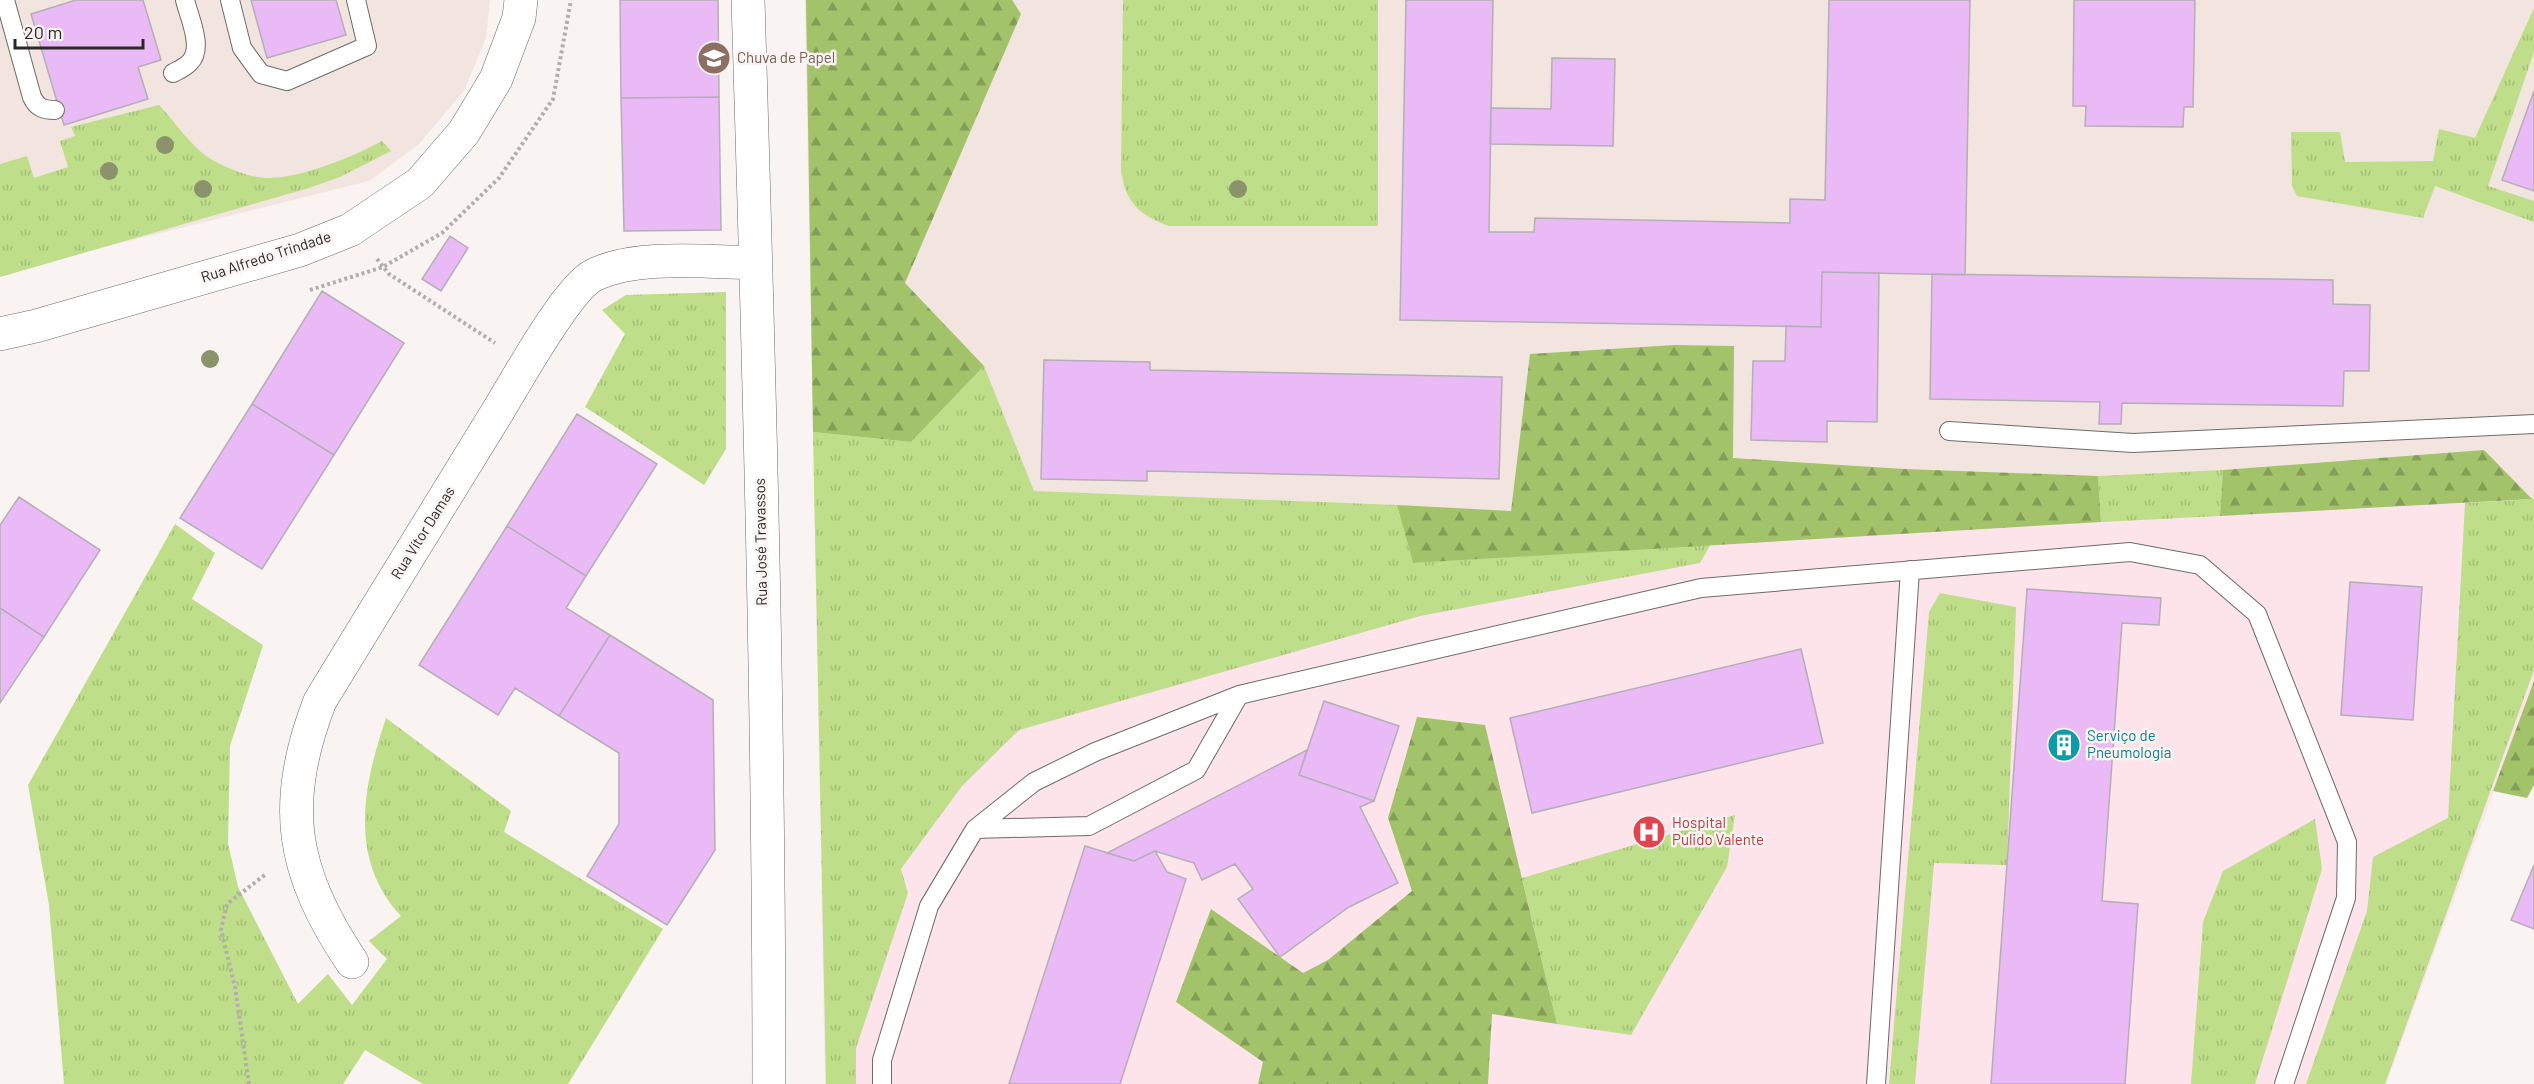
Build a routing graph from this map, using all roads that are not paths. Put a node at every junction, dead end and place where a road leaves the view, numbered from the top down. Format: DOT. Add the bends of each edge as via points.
graph roads {
  1 [pos="5,0"];
  2 [pos="185,0"];
  3 [pos="230,0"];
  4 [pos="356,0"];
  5 [pos="521,0"];
  6 [pos="748,0"];
  7 [pos="173,73"];
  8 [pos="55,110"];
  9 [pos="756,263"];
  10 [pos="0,334"];
  11 [pos="2534,424"];
  12 [pos="1949,430"];
  13 [pos="1910,570"];
  14 [pos="1239,695"];
  15 [pos="975,829"];
  16 [pos="352,962"];
  17 [pos="769,1084"];
  18 [pos="882,1084"];
  19 [pos="1876,1084"];
  20 [pos="2284,1084"];
  1 -- 8 [label="lane" via="32,97 36,105"];
  2 -- 7 [label="lane" via="196,50 191,61"];
  3 -- 4 [label="lane" via="242,48 261,74 287,81 367,46"];
  5 -- 10 [label="street, Rua Alfredo Trindade" via="519,18 496,79 464,132 420,183 350,230 300,250"];
  6 -- 9 [label="street, Rua José Travassos"];
  9 -- 16 [label="street, Rua Vítor Damas" via="621,265 592,276 566,302 320,701 299,766 296,799 300,848 315,900"];
  9 -- 17 [label="street, Rua José Travassos"];
  11 -- 12 [label="lane" via="2133,443"];
  13 -- 14 [label="lane" via="1701,588"];
  13 -- 19 [label="lane"];
  13 -- 20 [label="lane" via="2130,552 2200,565 2257,614 2347,842 2346,898"];
  14 -- 15 [label="lane" via="1095,752 1034,782"];
  14 -- 15 [label="lane" via="1196,770 1089,826"];
  15 -- 18 [label="lane" via="929,906 882,1060"];
}
